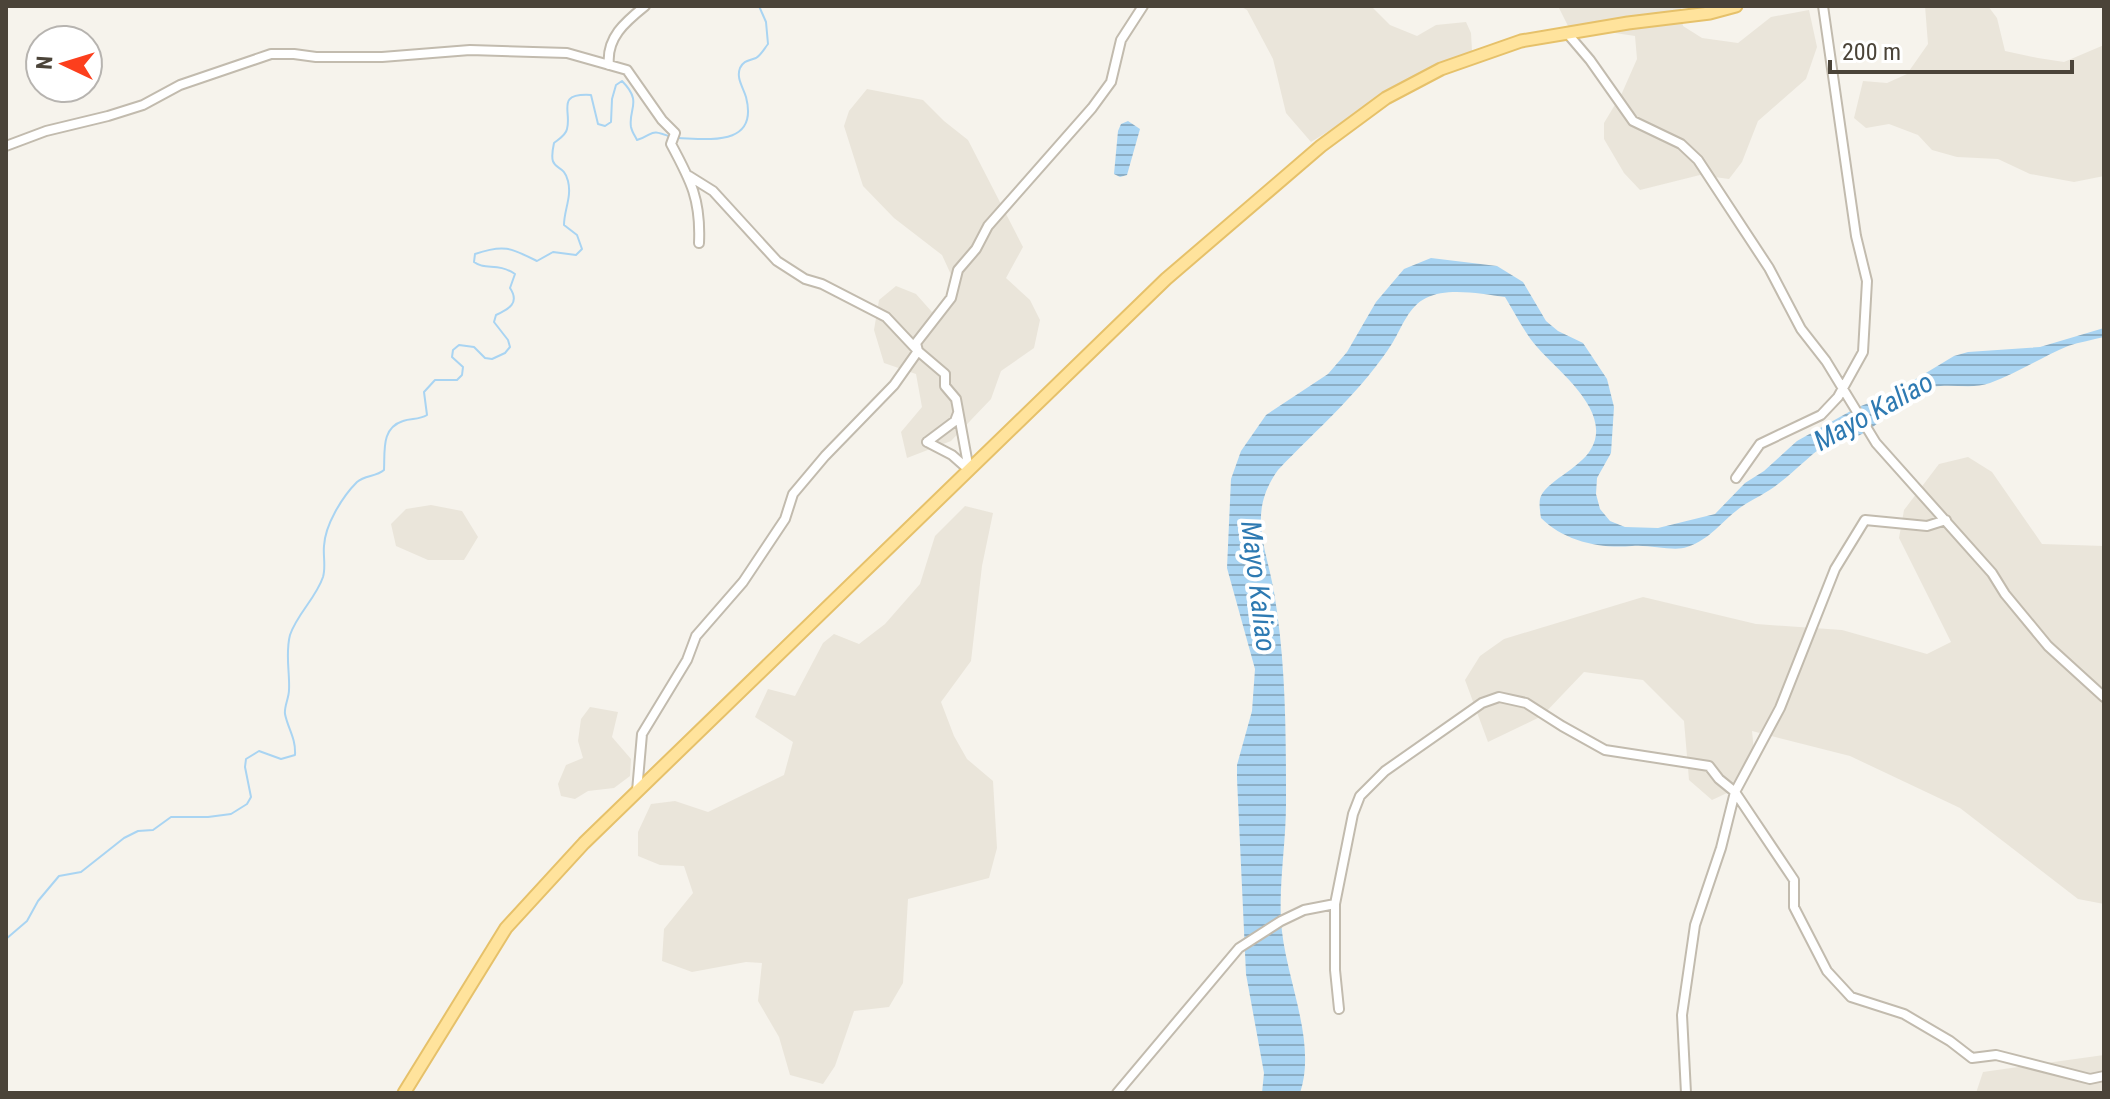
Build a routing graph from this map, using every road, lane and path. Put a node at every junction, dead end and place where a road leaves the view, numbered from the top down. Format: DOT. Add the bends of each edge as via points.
graph roads {
  1 [pos="645,6"];
  2 [pos="1143,6"];
  3 [pos="1736,6"];
  4 [pos="1823,6"];
  5 [pos="1567,33"];
  6 [pos="609,65"];
  7 [pos="6,146"];
  8 [pos="689,176"];
  9 [pos="699,243"];
  10 [pos="918,351"];
  11 [pos="1843,388"];
  12 [pos="959,410"];
  13 [pos="969,470"];
  14 [pos="1736,478"];
  15 [pos="1946,520"];
  16 [pos="2104,697"];
  17 [pos="637,791"];
  18 [pos="1735,792"];
  19 [pos="1335,904"];
  20 [pos="1339,1009"];
  21 [pos="2104,1076"];
  22 [pos="404,1093"];
  23 [pos="1117,1093"];
  24 [pos="1686,1093"];
  1 -- 6 [label="street" via="616,32"];
  2 -- 10 [label="street" via="1121,40 1111,82 988,226 958,270 951,298 916,343"];
  3 -- 5 [label="main road"];
  4 -- 11 [label="street" via="1867,281 1863,352"];
  5 -- 11 [label="street" via="1633,121 1681,144 1698,160"];
  5 -- 13 [label="main road" via="1521,41 1441,69 1386,98 1321,146 1166,279"];
  6 -- 7 [label="street" via="536,50 382,57 271,54 180,85 143,105"];
  6 -- 8 [label="street" via="627,70 675,133 671,144"];
  8 -- 9 [label="street" via="700,212"];
  8 -- 10 [label="street" via="713,191 777,261 886,317"];
  10 -- 12 [label="street" via="945,374 945,386"];
  10 -- 17 [label="street" via="894,385 793,494 785,519 743,582 696,636 642,734"];
  11 -- 14 [label="street" via="1821,415 1760,444"];
  11 -- 15 [label="street" via="1876,443"];
  12 -- 13 [label="street"];
  12 -- 13 [label="street" via="955,421 927,442"];
  13 -- 17 [label="main road"];
  15 -- 16 [label="street" via="2048,646"];
  15 -- 18 [label="street" via="1927,526 1865,520 1835,569 1780,708"];
  17 -- 22 [label="main road" via="506,928"];
  18 -- 19 [label="street" via="1709,766 1605,750 1526,703 1499,697 1482,703 1385,771 1360,796"];
  18 -- 21 [label="street" via="1794,880 1794,907 1827,971 1851,997 1904,1014 1972,1058 1996,1055 2090,1079"];
  18 -- 24 [label="street" via="1695,925 1682,1015"];
  19 -- 20 [label="street"];
  19 -- 23 [label="street" via="1290,916 1239,948"];
}
